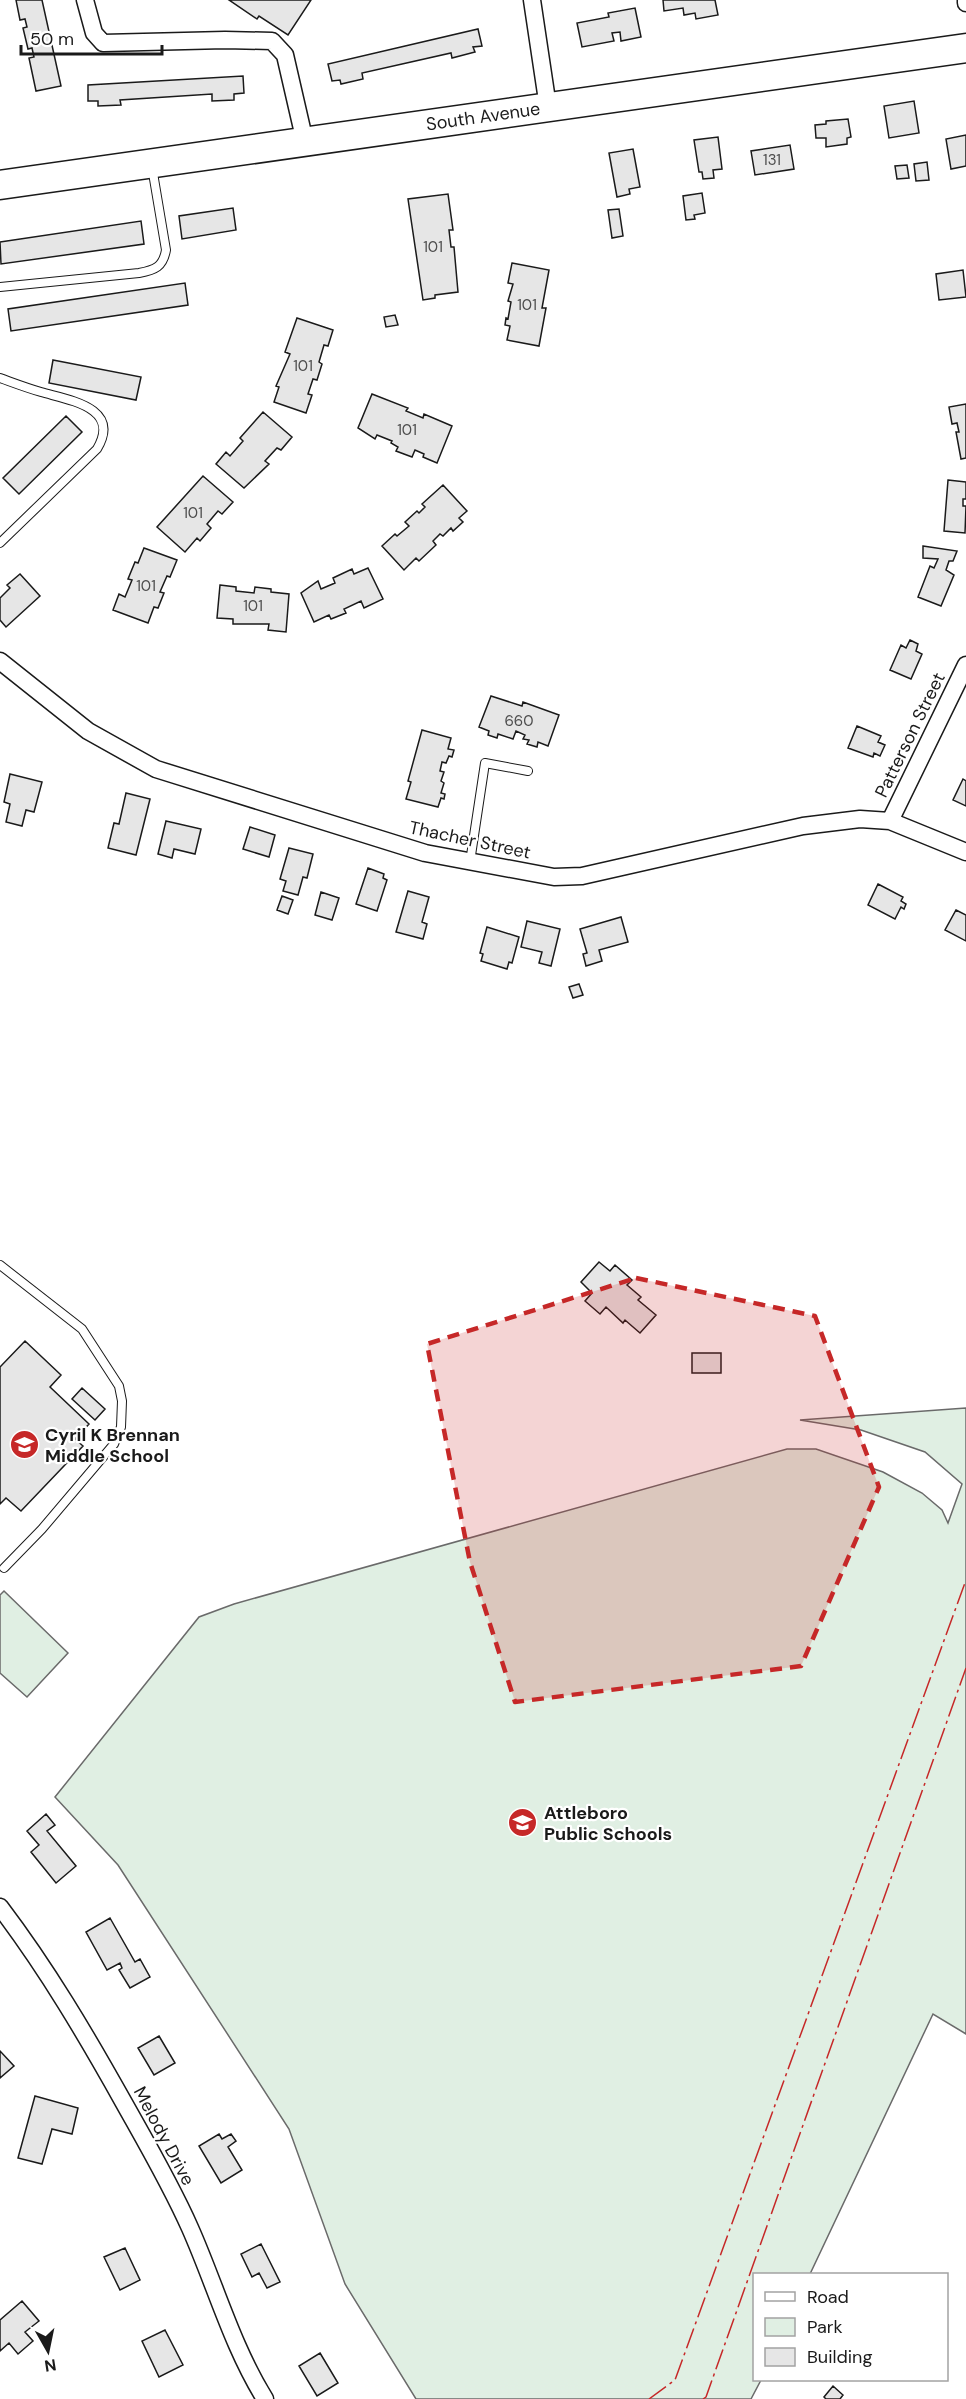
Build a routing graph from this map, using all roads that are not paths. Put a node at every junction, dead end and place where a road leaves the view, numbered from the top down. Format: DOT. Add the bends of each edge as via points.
graph roads {
  1 [pos="85,0"];
  2 [pos="532,0"];
  3 [pos="966,48"];
  4 [pos="548,107"];
  5 [pos="305,142"];
  6 [pos="152,163"];
  7 [pos="0,185"];
  8 [pos="0,287"];
  9 [pos="0,378"];
  10 [pos="0,543"];
  11 [pos="0,661"];
  12 [pos="966,665"];
  13 [pos="528,771"];
  14 [pos="890,821"];
  15 [pos="966,852"];
  16 [pos="470,863"];
  17 [pos="0,1266"];
  18 [pos="1,1568"];
  19 [pos="0,1907"];
  20 [pos="265,2399"];
  1 -- 5 [label="street" via="94,33 103,43 272,41 285,55"];
  2 -- 4 [label="street"];
  3 -- 4 [label="highway, South Avenue"];
  4 -- 5 [label="highway, South Avenue"];
  5 -- 6 [label="highway, South Avenue"];
  6 -- 7 [label="highway, South Avenue"];
  6 -- 8 [label="lane" via="166,250 164,261 156,270"];
  9 -- 10 [label="lane" via="78,401 95,412 103,429 97,449"];
  11 -- 16 [label="street, Thacher Street" via="87,731 156,769 389,843"];
  12 -- 14 [label="street, Patterson Street"];
  13 -- 16 [label="lane" via="485,763"];
  14 -- 15 [label="street, Thacher Street"];
  14 -- 16 [label="street, Thacher Street" via="860,819 803,826 582,876 554,877"];
  17 -- 18 [label="lane" via="82,1329 119,1386 122,1401 121,1427 114,1444 42,1529"];
  19 -- 20 [label="street, Melody Drive" via="37,1955 146,2143 190,2227 226,2318"];
}
